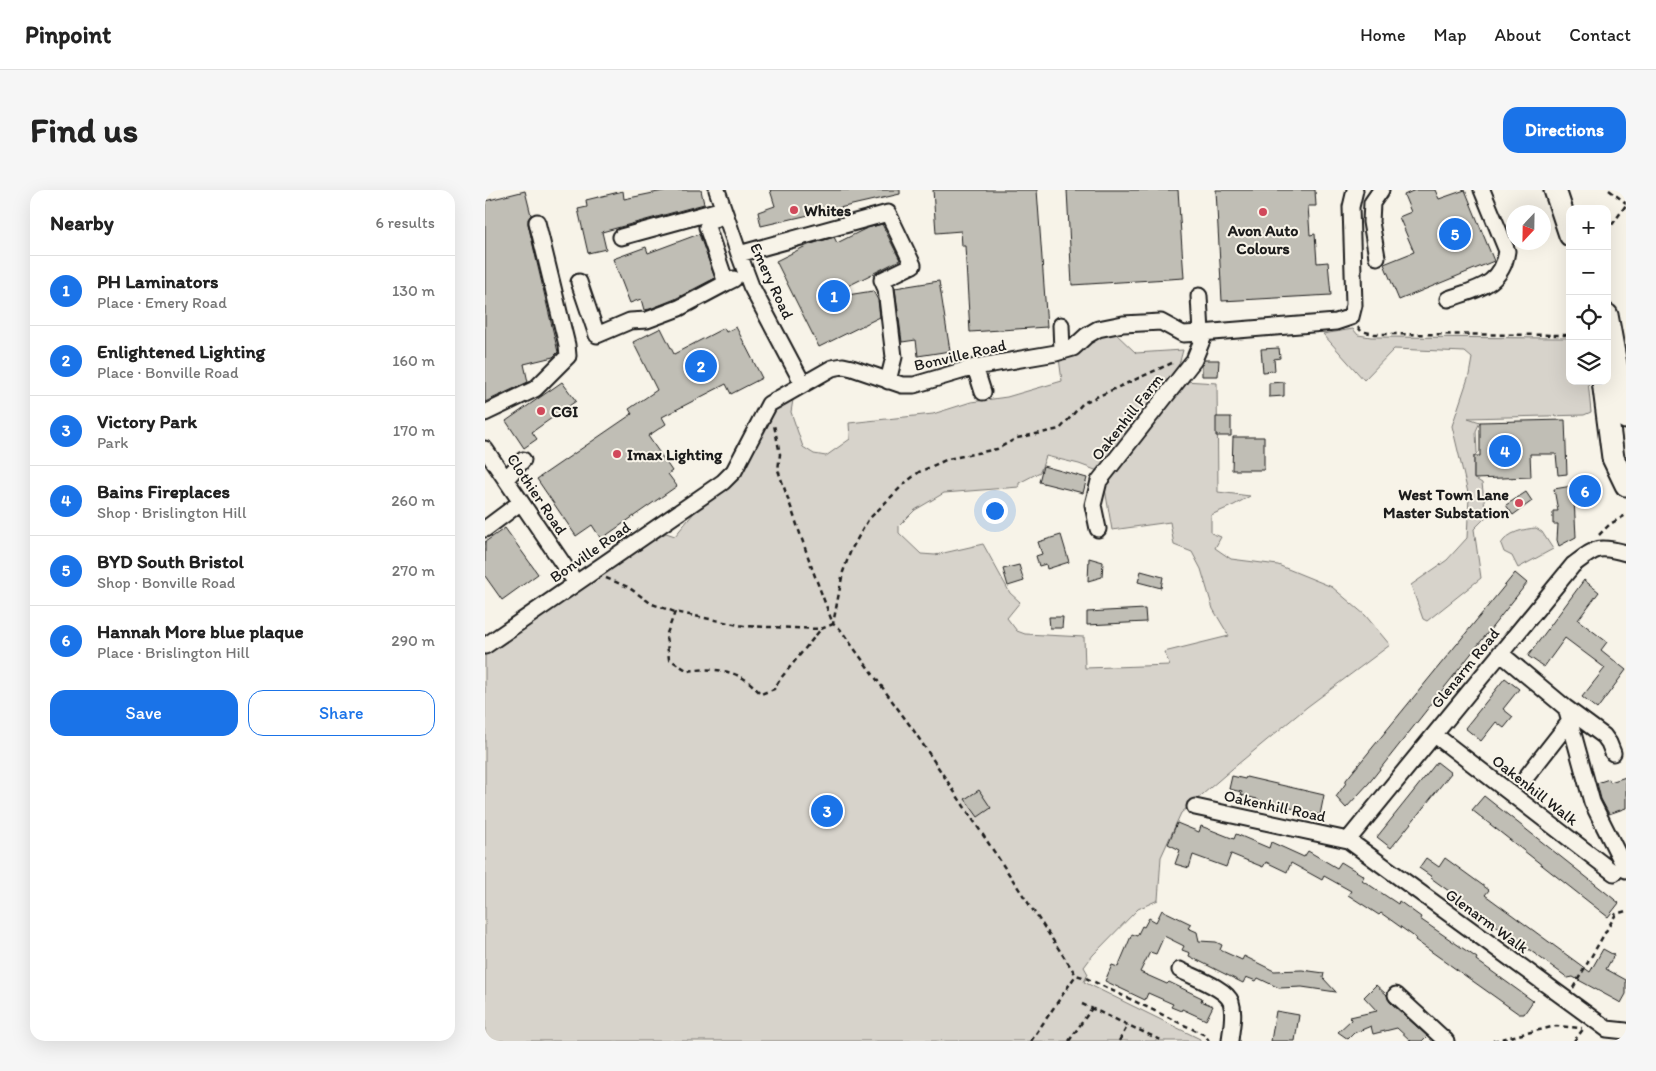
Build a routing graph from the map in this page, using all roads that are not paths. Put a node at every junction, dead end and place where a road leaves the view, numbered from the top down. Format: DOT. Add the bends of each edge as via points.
graph roads {
  1 [pos="717,190"];
  2 [pos="1355,190"];
  3 [pos="1381,190"];
  4 [pos="1482,190"];
  5 [pos="1555,190"];
  6 [pos="1571,190"];
  7 [pos="1576,205"];
  8 [pos="724,212"];
  9 [pos="537,222"];
  10 [pos="1566,223"];
  11 [pos="621,237"];
  12 [pos="739,254"];
  13 [pos="1377,257"];
  14 [pos="747,273"];
  15 [pos="579,282"];
  16 [pos="726,283"];
  17 [pos="1199,296"];
  18 [pos="1448,298"];
  19 [pos="1061,325"];
  20 [pos="1203,333"];
  21 [pos="1610,340"];
  22 [pos="1062,351"];
  23 [pos="975,366"];
  24 [pos="888,381"];
  25 [pos="803,384"];
  26 [pos="1605,385"];
  27 [pos="983,392"];
  28 [pos="1620,411"];
  29 [pos="485,413"];
  30 [pos="485,450"];
  31 [pos="523,460"];
  32 [pos="505,479"];
  33 [pos="1626,486"];
  34 [pos="521,502"];
  35 [pos="485,529"];
  36 [pos="1098,529"];
  37 [pos="1626,553"];
  38 [pos="576,583"];
  39 [pos="485,646"];
  40 [pos="1500,653"];
  41 [pos="1568,715"];
  42 [pos="1435,735"];
  43 [pos="1613,753"];
  44 [pos="1527,776"];
  45 [pos="1195,807"];
  46 [pos="1348,840"];
  47 [pos="1620,872"];
  48 [pos="1180,970"];
  49 [pos="1396,995"];
  50 [pos="1626,1031"];
  51 [pos="1230,1041"];
  52 [pos="1446,1041"];
  1 -- 8 [label="street, Emery Road"];
  2 -- 20 [label="street, Bonville Road" via="1351,207 1354,304 1351,317 1336,322"];
  3 -- 13 [label="street" via="1372,202 1371,222"];
  4 -- 18 [label="street" via="1507,252 1506,262 1495,280"];
  5 -- 10 [label="highway"];
  6 -- 7 [label="highway"];
  8 -- 11 [label="street"];
  8 -- 12 [label="street, Emery Road"];
  8 -- 16 [label="street" via="707,227"];
  9 -- 29 [label="street" via="568,356 535,389"];
  12 -- 14 [label="street, Emery Road"];
  12 -- 24 [label="street" via="888,213 913,265 882,280 886,288 894,357"];
  14 -- 16 [label="street"];
  14 -- 25 [label="street, Emery Road"];
  15 -- 16 [label="street" via="597,335 629,321 647,320 679,308"];
  17 -- 20 [label="street"];
  19 -- 22 [label="street"];
  20 -- 22 [label="street, Bonville Road" via="1183,334 1161,322 1123,324 1098,329 1073,348"];
  20 -- 36 [label="street, Oakenhill Farm" via="1194,360 1099,481 1093,505"];
  21 -- 28 [label="highway"];
  22 -- 23 [label="street, Bonville Road"];
  23 -- 24 [label="street, Bonville Road" via="914,385 901,386"];
  23 -- 27 [label="street"];
  24 -- 25 [label="street, Bonville Road" via="843,366 832,368"];
  25 -- 38 [label="street, Bonville Road" via="769,404 733,471 723,482"];
  26 -- 28 [label="highway"];
  28 -- 33 [label="highway" via="1613,458"];
  30 -- 32 [label="street, Clothier Road"];
  31 -- 32 [label="street"];
  32 -- 34 [label="street, Clothier Road"];
  34 -- 35 [label="street"];
  34 -- 38 [label="street, Clothier Road"];
  37 -- 40 [label="street, Glenarm Road" via="1609,548 1593,550 1573,565"];
  38 -- 39 [label="street, Bonville Road"];
  40 -- 41 [label="street"];
  40 -- 42 [label="street, Glenarm Road"];
  41 -- 43 [label="street" via="1604,736"];
  41 -- 44 [label="street"];
  41 -- 47 [label="street" via="1592,802"];
  42 -- 46 [label="street, Glenarm Road"];
  42 -- 47 [label="street, Oakenhill Walk"];
  45 -- 46 [label="street, Oakenhill Road"];
  46 -- 50 [label="street, Glenarm Walk" via="1607,1029"];
  48 -- 51 [label="street" via="1225,992 1233,1011"];
  49 -- 52 [label="street"];
}
